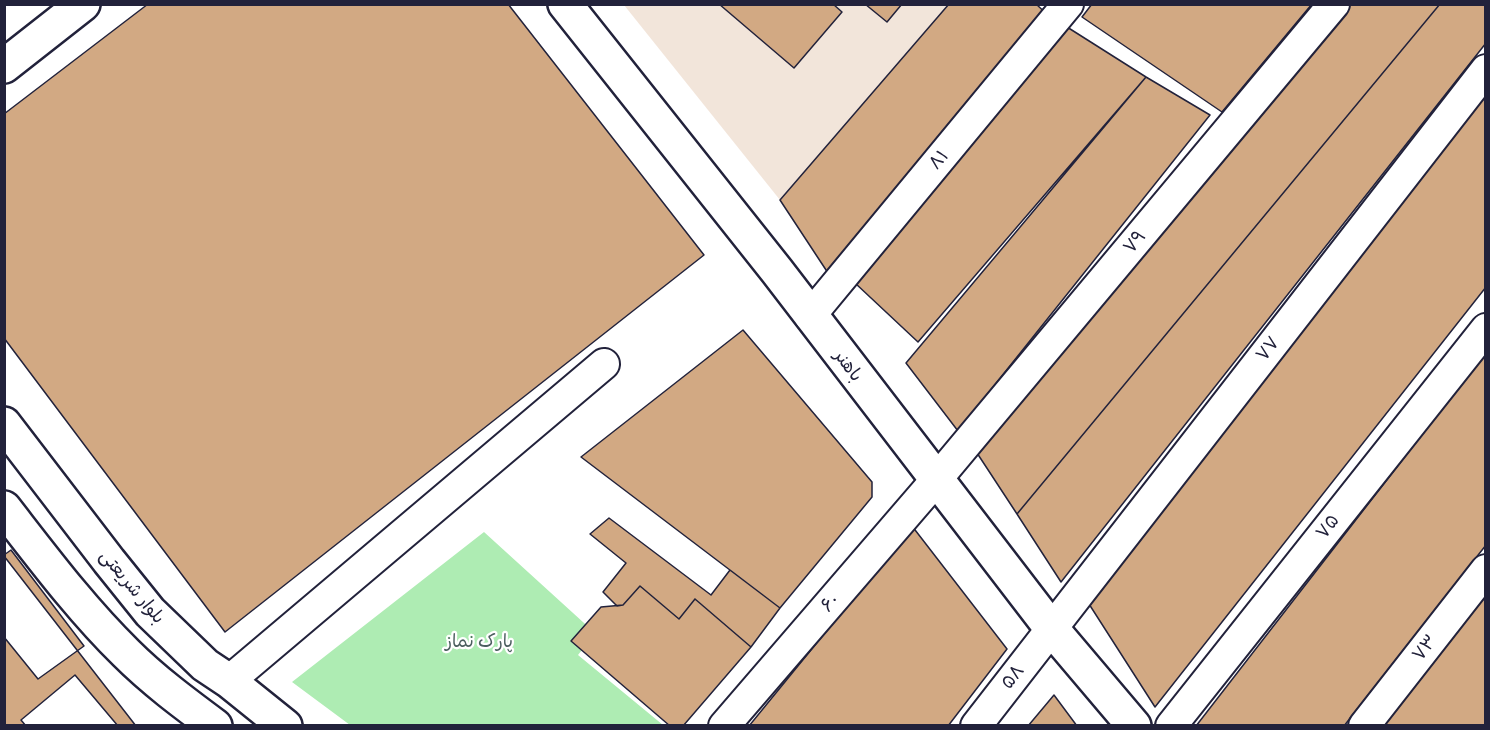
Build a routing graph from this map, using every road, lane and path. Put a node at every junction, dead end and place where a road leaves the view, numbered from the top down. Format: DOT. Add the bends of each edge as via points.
graph roads {
  1 [pos="83,4"];
  2 [pos="565,4"];
  3 [pos="1334,4"];
  4 [pos="1066,5"];
  5 [pos="4,66"];
  6 [pos="1485,70"];
  7 [pos="810,316"];
  8 [pos="1485,329"];
  9 [pos="604,364"];
  10 [pos="4,424"];
  11 [pos="936,480"];
  12 [pos="4,508"];
  13 [pos="1485,570"];
  14 [pos="1051,628"];
  15 [pos="229,681"];
  16 [pos="208,724"];
  17 [pos="285,726"];
  18 [pos="724,726"];
  19 [pos="976,726"];
  20 [pos="1134,726"];
  21 [pos="1171,726"];
  22 [pos="1364,726"];
  1 -- 5 [label="main road"];
  2 -- 7 [label="main road, باهنر"];
  3 -- 11 [label="street, ۷۹"];
  4 -- 7 [label="street, ۸۱"];
  6 -- 14 [label="street, ۷۷"];
  7 -- 11 [label="main road, باهنر"];
  8 -- 21 [label="street, ۷۵"];
  9 -- 15 [label="street"];
  10 -- 15 [label="main road, بلوار شریعتی" via="150,612 205,665"];
  11 -- 14 [label="main road, باهنر"];
  11 -- 18 [label="street, ۶۰"];
  12 -- 16 [label="main road" via="67,588 126,653"];
  13 -- 22 [label="street, ۷۳"];
  14 -- 19 [label="street, ۵۸"];
  14 -- 20 [label="main road, باهنر"];
  15 -- 16 [label="main road"];
  15 -- 17 [label="main road, بلوار شریعتی"];
}
